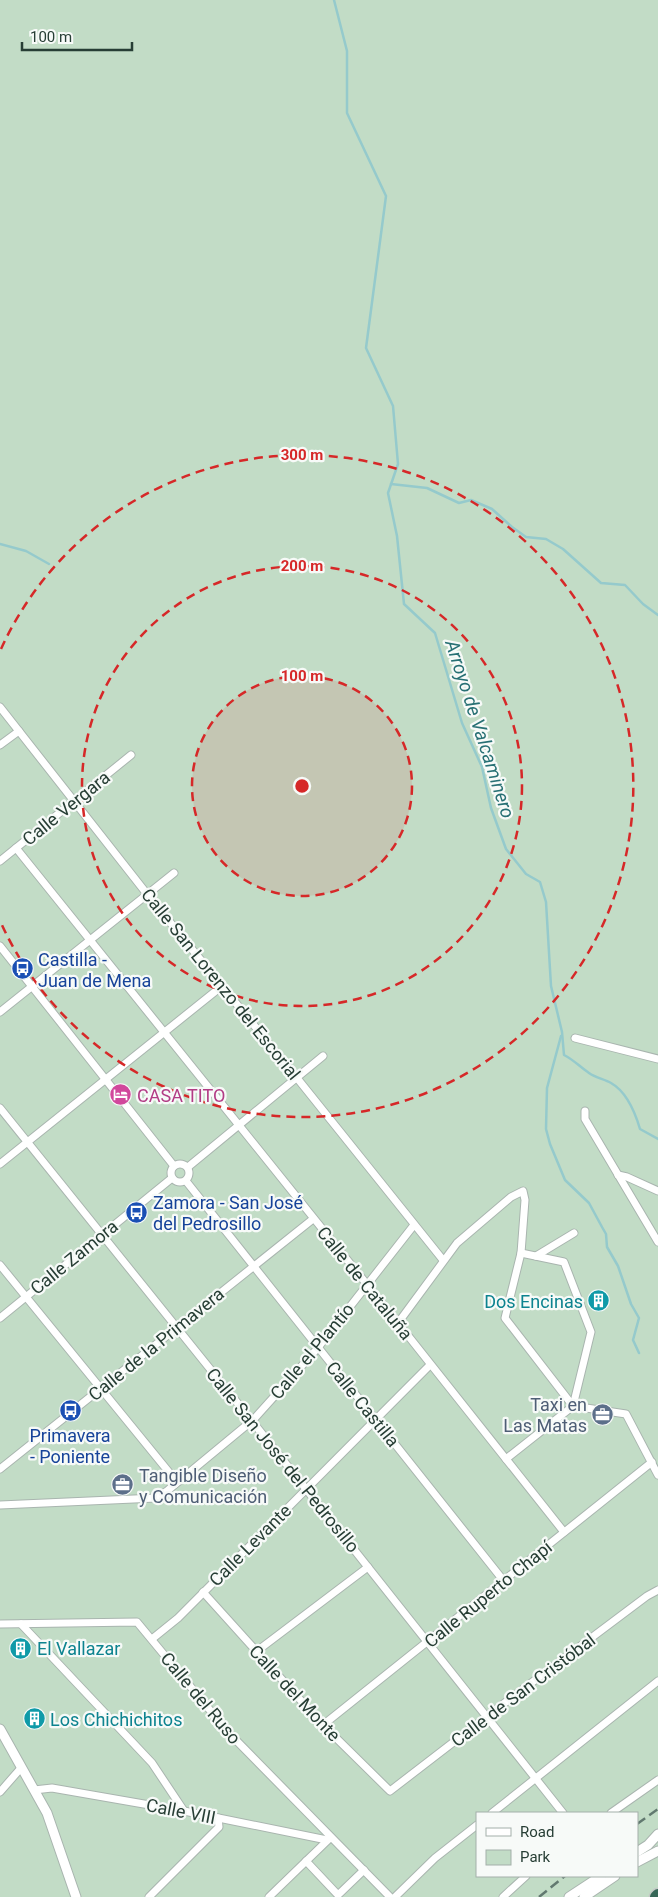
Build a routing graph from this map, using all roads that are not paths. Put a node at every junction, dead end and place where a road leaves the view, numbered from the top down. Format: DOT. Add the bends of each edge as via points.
graph roads {
  1 [pos="0,707"];
  2 [pos="18,730"];
  3 [pos="0,745"];
  4 [pos="131,755"];
  5 [pos="73,801"];
  6 [pos="16,848"];
  7 [pos="0,861"];
  8 [pos="174,873"];
  9 [pos="146,894"];
  10 [pos="89,941"];
  11 [pos="0,946"];
  12 [pos="32,986"];
  13 [pos="222,986"];
  14 [pos="0,1012"];
  15 [pos="165,1033"];
  16 [pos="576,1038"];
  17 [pos="323,1056"];
  18 [pos="658,1059"];
  19 [pos="297,1078"];
  20 [pos="106,1080"];
  21 [pos="0,1108"];
  22 [pos="585,1111"];
  23 [pos="238,1126"];
  24 [pos="27,1142"];
  25 [pos="0,1164"];
  26 [pos="174,1166"];
  27 [pos="188,1167"];
  28 [pos="618,1175"];
  29 [pos="172,1178"];
  30 [pos="186,1181"];
  31 [pos="658,1191"];
  32 [pos="313,1218"];
  33 [pos="414,1225"];
  34 [pos="574,1233"];
  35 [pos="102,1235"];
  36 [pos="658,1242"];
  37 [pos="521,1254"];
  38 [pos="536,1256"];
  39 [pos="443,1260"];
  40 [pos="0,1265"];
  41 [pos="254,1266"];
  42 [pos="366,1285"];
  43 [pos="25,1297"];
  44 [pos="0,1318"];
  45 [pos="398,1323"];
  46 [pos="176,1327"];
  47 [pos="317,1348"];
  48 [pos="430,1364"];
  49 [pos="100,1389"];
  50 [pos="573,1406"];
  51 [pos="376,1419"];
  52 [pos="252,1421"];
  53 [pos="506,1460"];
  54 [pos="652,1462"];
  55 [pos="0,1469"];
  56 [pos="658,1474"];
  57 [pos="177,1482"];
  58 [pos="306,1489"];
  59 [pos="0,1505"];
  60 [pos="564,1532"];
  61 [pos="368,1567"];
  62 [pos="503,1580"];
  63 [pos="658,1590"];
  64 [pos="203,1592"];
  65 [pos="0,1624"];
  66 [pos="21,1624"];
  67 [pos="152,1639"];
  68 [pos="427,1642"];
  69 [pos="256,1651"];
  70 [pos="658,1681"];
  71 [pos="487,1716"];
  72 [pos="323,1725"];
  73 [pos="0,1730"];
  74 [pos="22,1768"];
  75 [pos="536,1779"];
  76 [pos="658,1780"];
  77 [pos="34,1790"];
  78 [pos="390,1791"];
  79 [pos="0,1792"];
  80 [pos="184,1811"];
  81 [pos="493,1812"];
  82 [pos="562,1812"];
  83 [pos="612,1812"];
  84 [pos="218,1818"];
  85 [pos="476,1826"];
  86 [pos="658,1834"];
  87 [pos="329,1839"];
  88 [pos="638,1851"];
  89 [pos="658,1851"];
  90 [pos="306,1861"];
  91 [pos="638,1861"];
  92 [pos="364,1870"];
  93 [pos="525,1877"];
  94 [pos="600,1877"];
  95 [pos="614,1877"];
  96 [pos="76,1897"];
  97 [pos="149,1897"];
  98 [pos="269,1897"];
  99 [pos="390,1897"];
  100 [pos="395,1897"];
  101 [pos="503,1897"];
  102 [pos="570,1897"];
  103 [pos="584,1897"];
  1 -- 2 [label="street, Calle San Lorenzo del Escorial"];
  2 -- 3 [label="street"];
  2 -- 5 [label="street, Calle San Lorenzo del Escorial"];
  4 -- 5 [label="street, Calle Vergara"];
  5 -- 6 [label="street, Calle Vergara"];
  5 -- 9 [label="street, Calle San Lorenzo del Escorial"];
  6 -- 7 [label="street, Calle Vergara"];
  6 -- 10 [label="street, Calle de Cataluña"];
  8 -- 9 [label="street"];
  9 -- 10 [label="street"];
  9 -- 13 [label="street, Calle San Lorenzo del Escorial"];
  10 -- 12 [label="street"];
  10 -- 15 [label="street, Calle de Cataluña"];
  11 -- 12 [label="street"];
  12 -- 14 [label="street"];
  12 -- 20 [label="street"];
  13 -- 15 [label="street"];
  13 -- 19 [label="street, Calle San Lorenzo del Escorial"];
  15 -- 20 [label="street"];
  15 -- 23 [label="street, Calle de Cataluña"];
  16 -- 18 [label="street"];
  17 -- 19 [label="street"];
  19 -- 23 [label="street"];
  19 -- 33 [label="street, Calle San Lorenzo del Escorial"];
  20 -- 24 [label="street"];
  20 -- 26 [label="street"];
  21 -- 24 [label="street, Calle San José del Pedrosillo"];
  22 -- 28 [label="street" via="585,1119"];
  23 -- 27 [label="street"];
  23 -- 32 [label="street, Calle de Cataluña"];
  24 -- 25 [label="street"];
  24 -- 35 [label="street, Calle San José del Pedrosillo"];
  26 -- 27 [label="street" via="181,1163"];
  26 -- 29 [label="street"];
  27 -- 30 [label="street" via="190,1174"];
  28 -- 31 [label="street"];
  28 -- 36 [label="street"];
  29 -- 30 [label="street" via="178,1182"];
  29 -- 35 [label="street, Calle Zamora"];
  30 -- 41 [label="street, Calle Castilla"];
  32 -- 41 [label="street, Calle de la Primavera"];
  32 -- 42 [label="street, Calle de Cataluña"];
  33 -- 39 [label="street, Calle San Lorenzo del Escorial"];
  33 -- 42 [label="street, Calle el Plantío"];
  34 -- 38 [label="street"];
  35 -- 43 [label="street, Calle Zamora"];
  35 -- 46 [label="street, Calle San José del Pedrosillo"];
  37 -- 38 [label="street"];
  37 -- 39 [label="street" via="526,1200 523,1191 457,1242"];
  37 -- 50 [label="street" via="505,1318"];
  38 -- 50 [label="street" via="564,1262 591,1332"];
  39 -- 45 [label="street"];
  40 -- 43 [label="street"];
  41 -- 46 [label="street, Calle de la Primavera"];
  41 -- 47 [label="street, Calle Castilla"];
  42 -- 45 [label="street, Calle de Cataluña"];
  42 -- 47 [label="street, Calle el Plantío"];
  43 -- 44 [label="street, Calle Zamora"];
  43 -- 49 [label="street"];
  45 -- 48 [label="street, Calle de Cataluña"];
  46 -- 49 [label="street, Calle de la Primavera"];
  46 -- 52 [label="street, Calle San José del Pedrosillo"];
  47 -- 51 [label="street, Calle Castilla"];
  47 -- 52 [label="street, Calle el Plantío"];
  48 -- 51 [label="street, Calle Levante"];
  48 -- 53 [label="street, Calle de Cataluña"];
  49 -- 55 [label="street, Calle de la Primavera"];
  49 -- 57 [label="street"];
  50 -- 53 [label="street"];
  50 -- 54 [label="street" via="626,1414"];
  51 -- 58 [label="street, Calle Levante"];
  51 -- 62 [label="street, Calle Castilla"];
  52 -- 57 [label="street, Calle el Plantío"];
  52 -- 58 [label="street, Calle San José del Pedrosillo"];
  53 -- 60 [label="street, Calle de Cataluña"];
  54 -- 56 [label="street"];
  54 -- 60 [label="street, Calle Ruperto Chapí"];
  57 -- 59 [label="street, Calle el Plantío" via="156,1498"];
  58 -- 61 [label="street, Calle San José del Pedrosillo"];
  58 -- 64 [label="street, Calle Levante"];
  60 -- 62 [label="street, Calle Ruperto Chapí"];
  61 -- 68 [label="street, Calle San José del Pedrosillo"];
  61 -- 69 [label="street"];
  62 -- 68 [label="street, Calle Ruperto Chapí"];
  63 -- 71 [label="street, Calle de San Cristóbal"];
  64 -- 67 [label="street, Calle Levante"];
  64 -- 69 [label="street, Calle del Monte"];
  65 -- 66 [label="street, Calle del Ruso"];
  66 -- 67 [label="street, Calle del Ruso" via="137,1622"];
  66 -- 80 [label="street" via="152,1763"];
  67 -- 87 [label="street, Calle del Ruso" via="228,1732"];
  68 -- 71 [label="street, Calle San José del Pedrosillo"];
  68 -- 72 [label="street, Calle Ruperto Chapí"];
  69 -- 72 [label="street, Calle del Monte"];
  70 -- 75 [label="street"];
  71 -- 75 [label="street, Calle San José del Pedrosillo"];
  71 -- 78 [label="street, Calle de San Cristóbal"];
  72 -- 78 [label="street, Calle del Monte"];
  73 -- 74 [label="street"];
  74 -- 77 [label="street"];
  74 -- 79 [label="street"];
  75 -- 81 [label="street"];
  75 -- 82 [label="street, Calle San José del Pedrosillo"];
  76 -- 83 [label="street"];
  77 -- 80 [label="street, Calle VIII" via="52,1788"];
  77 -- 96 [label="street" via="47,1813"];
  80 -- 84 [label="street, Calle VIII"];
  84 -- 87 [label="street, Calle VIII"];
  84 -- 97 [label="street" via="219,1827"];
  85 -- 100 [label="street" via="435,1858"];
  86 -- 88 [label="street"];
  87 -- 90 [label="street"];
  87 -- 92 [label="street, Calle del Ruso"];
  89 -- 91 [label="street"];
  90 -- 92 [label="street" via="338,1895"];
  90 -- 98 [label="street"];
  92 -- 99 [label="street, Calle del Ruso"];
  93 -- 101 [label="street"];
  94 -- 102 [label="street"];
  95 -- 103 [label="street"];
}
